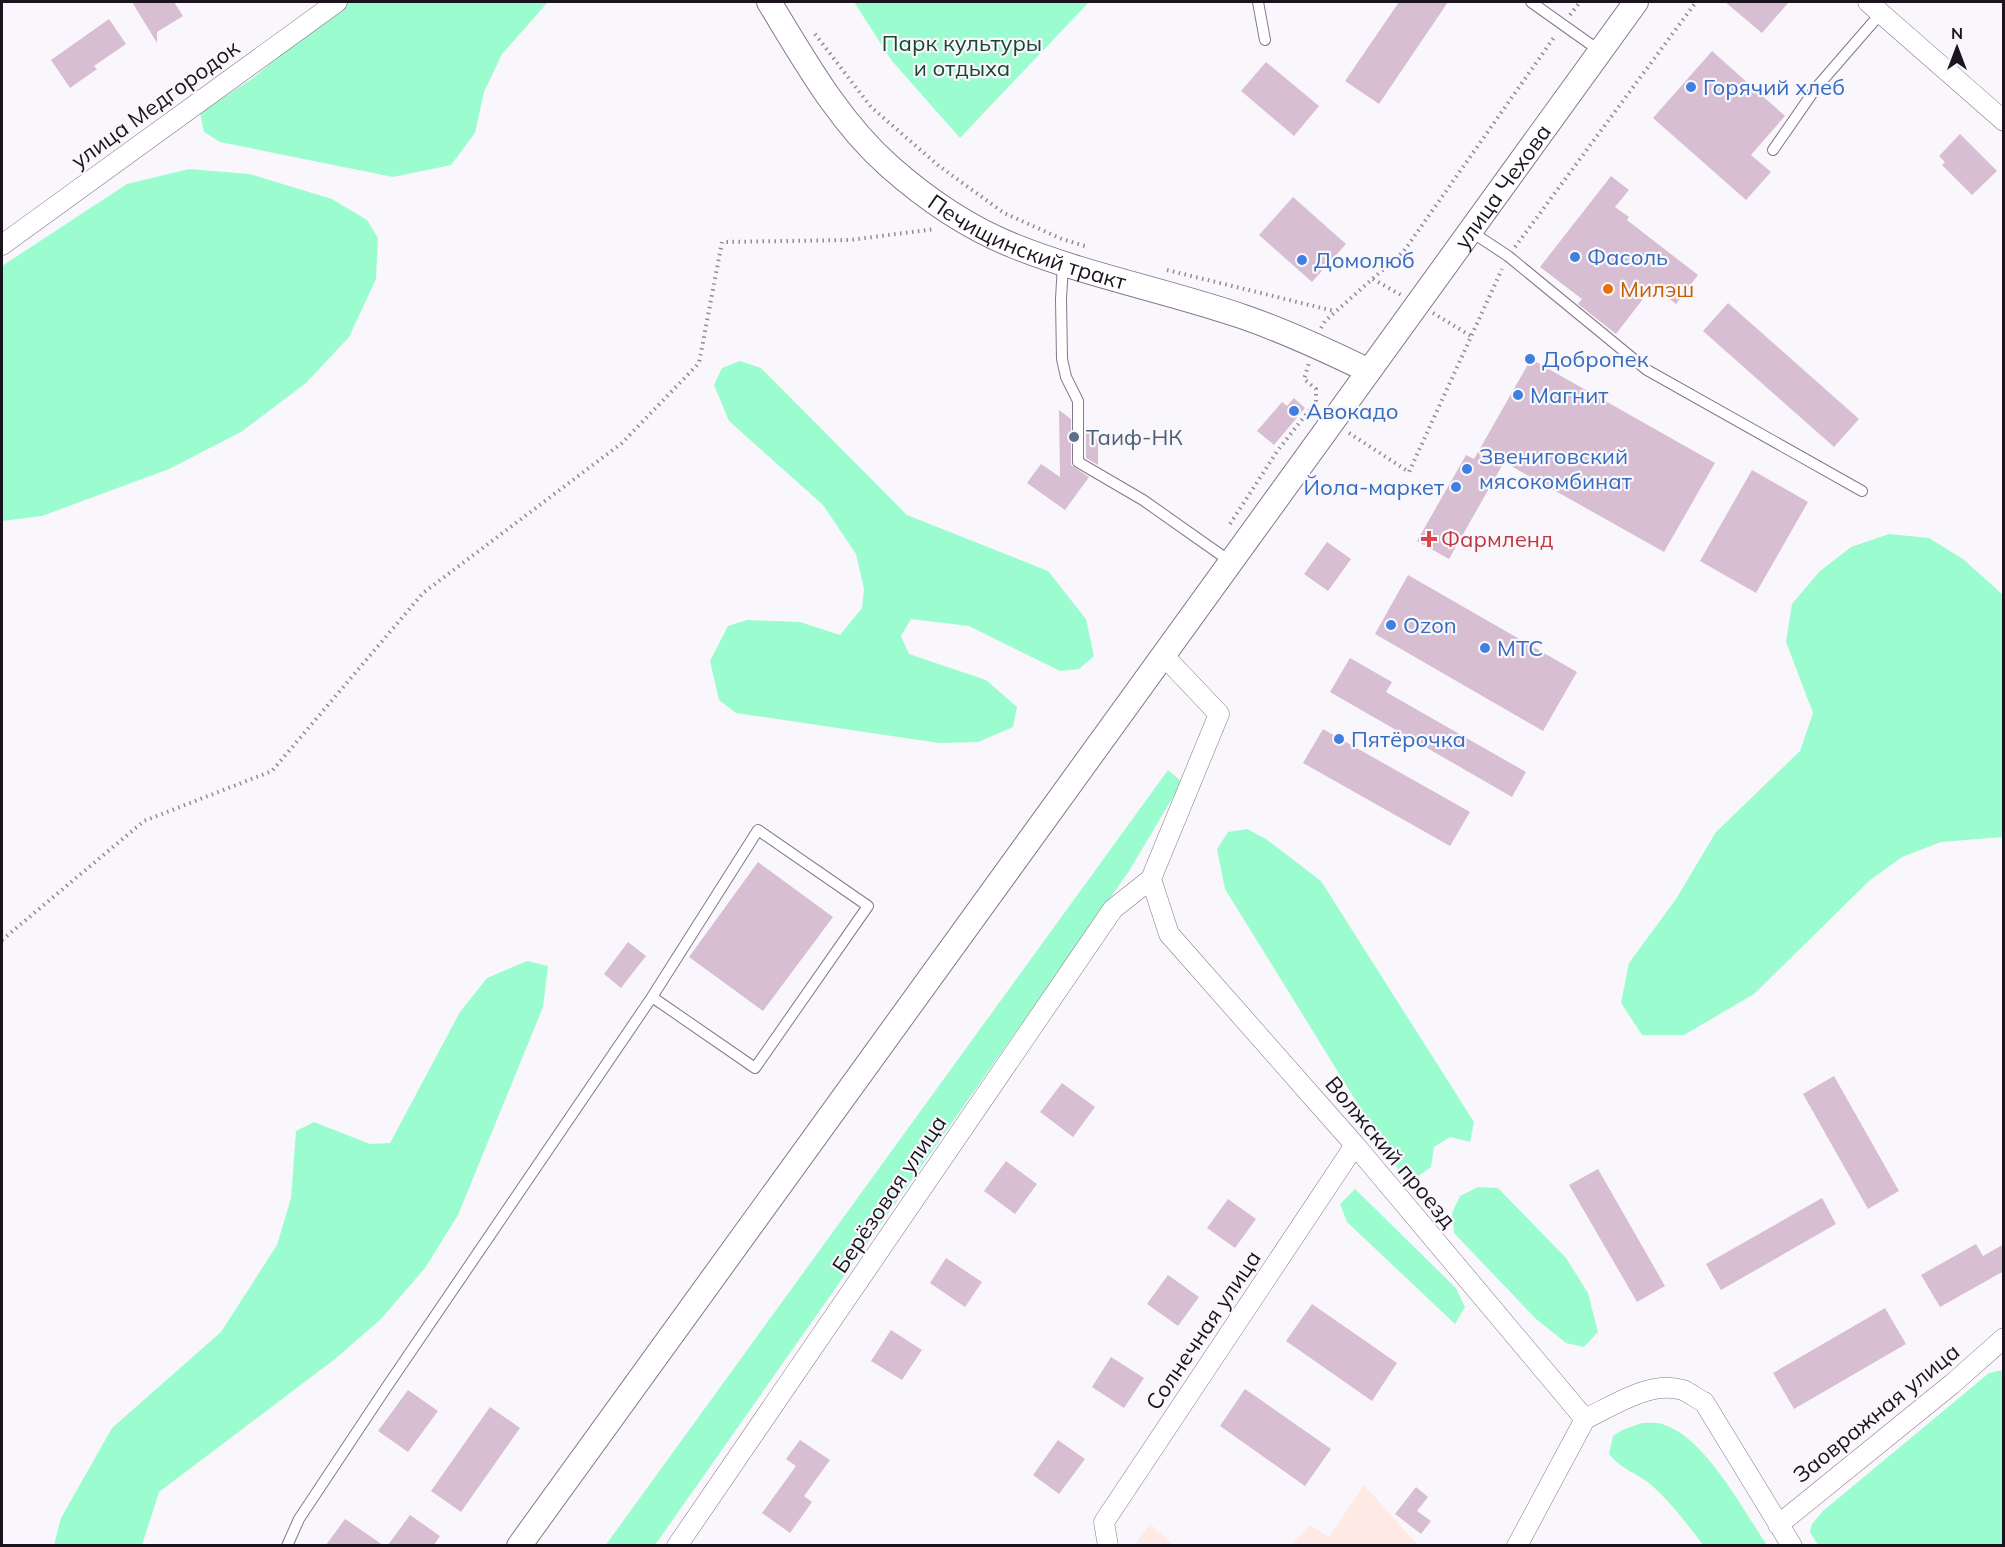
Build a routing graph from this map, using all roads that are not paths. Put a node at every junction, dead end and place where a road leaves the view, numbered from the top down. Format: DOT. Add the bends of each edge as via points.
graph roads {
  1 [pos="337,2"];
  2 [pos="769,2"];
  3 [pos="1258,2"];
  4 [pos="1531,2"];
  5 [pos="1636,2"];
  6 [pos="1875,7"];
  7 [pos="1265,40"];
  8 [pos="1600,51"];
  9 [pos="2004,121"];
  10 [pos="1773,150"];
  11 [pos="1470,231"];
  12 [pos="2,245"];
  13 [pos="1063,264"];
  14 [pos="1369,371"];
  15 [pos="1862,491"];
  16 [pos="1231,562"];
  17 [pos="1164,656"];
  18 [pos="1151,879"];
  19 [pos="652,997"];
  20 [pos="1355,1145"];
  21 [pos="2004,1338"];
  22 [pos="1585,1419"];
  23 [pos="1778,1524"];
  24 [pos="286,1545"];
  25 [pos="519,1545"];
  26 [pos="677,1545"];
  27 [pos="1108,1545"];
  28 [pos="1517,1545"];
  29 [pos="1792,1545"];
  1 -- 12 [label="street, улица Медгородок"];
  2 -- 13 [label="street, Печищинский тракт" via="846,121 888,165 969,224 1013,246"];
  3 -- 7 [label="lane"];
  4 -- 8 [label="lane"];
  5 -- 8 [label="street, улица Чехова"];
  6 -- 9 [label="street"];
  6 -- 10 [label="lane"];
  8 -- 11 [label="street, улица Чехова"];
  11 -- 14 [label="street, улица Чехова"];
  11 -- 15 [label="lane" via="1508,256 1647,370"];
  13 -- 14 [label="street, Печищинский тракт" via="1244,317"];
  13 -- 16 [label="lane" via="1062,359 1078,400 1078,462 1143,500"];
  14 -- 16 [label="street, улица Чехова"];
  16 -- 17 [label="street, улица Чехова"];
  17 -- 18 [label="street" via="1219,714"];
  17 -- 25 [label="street, улица Чехова"];
  18 -- 20 [label="street, Волжский проезд" via="1169,934"];
  18 -- 26 [label="street, Берёзовая улица" via="1113,909"];
  19 -- 19 [label="lane" via="758,830 868,906 755,1068"];
  19 -- 24 [label="lane" via="384,1390"];
  20 -- 22 [label="street, Волжский проезд"];
  20 -- 27 [label="street, Солнечная улица" via="1104,1522"];
  21 -- 23 [label="street, Заовражная улица"];
  22 -- 23 [label="street" via="1639,1394 1661,1388 1684,1390 1704,1402"];
  22 -- 28 [label="street"];
  23 -- 29 [label="street"];
}
